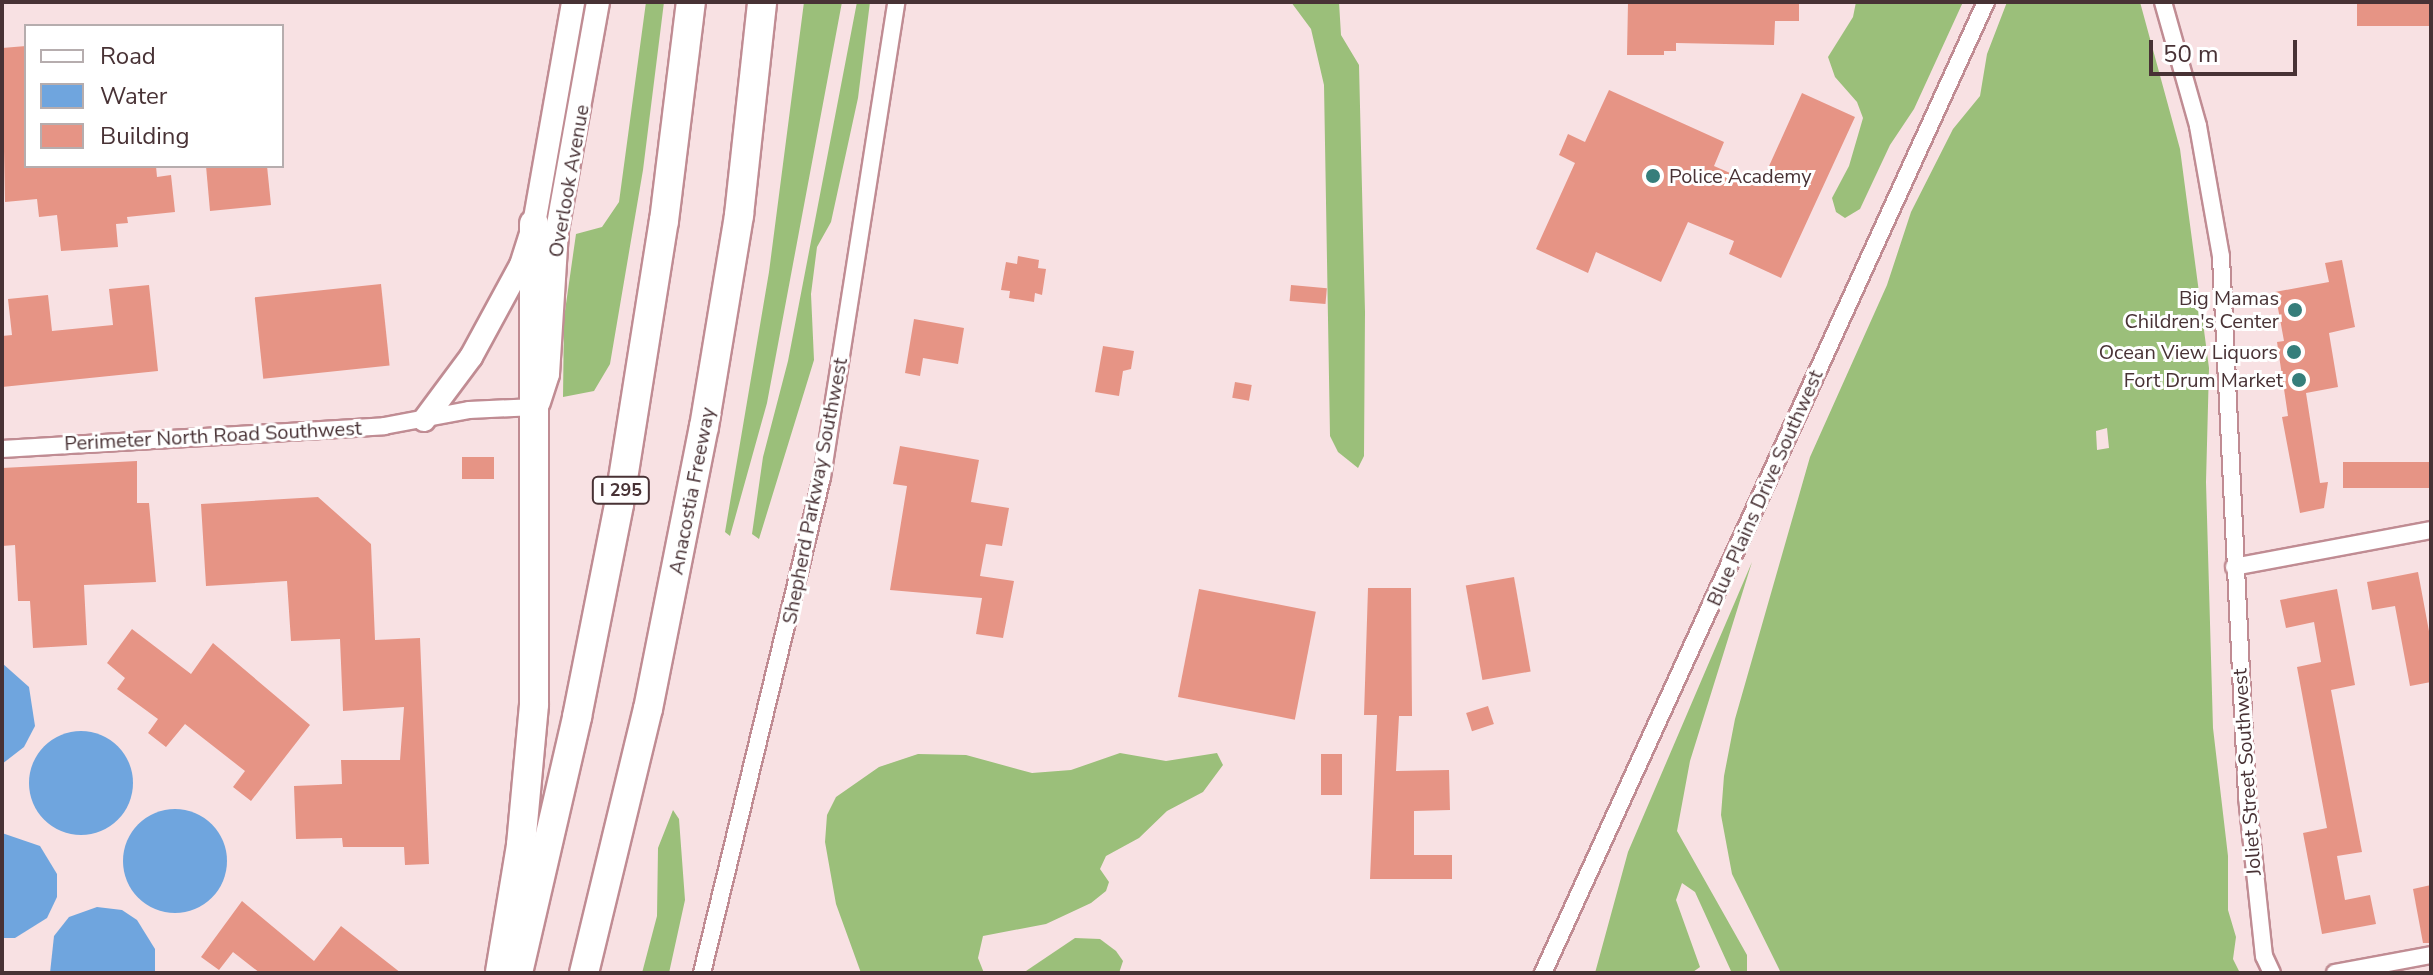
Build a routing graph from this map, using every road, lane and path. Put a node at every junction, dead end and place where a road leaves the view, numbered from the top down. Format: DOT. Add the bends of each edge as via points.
graph roads {
  1 [pos="573,2"];
  2 [pos="598,2"];
  3 [pos="691,2"];
  4 [pos="762,2"];
  5 [pos="778,2"];
  6 [pos="896,2"];
  7 [pos="1986,2"];
  8 [pos="2163,2"];
  9 [pos="739,215"];
  10 [pos="534,224"];
  11 [pos="536,407"];
  12 [pos="424,420"];
  13 [pos="2,449"];
  14 [pos="2431,530"];
  15 [pos="2234,567"];
  16 [pos="599,917"];
  17 [pos="2431,955"];
  18 [pos="499,973"];
  19 [pos="518,973"];
  20 [pos="584,973"];
  21 [pos="594,973"];
  22 [pos="702,973"];
  23 [pos="1543,973"];
  24 [pos="2272,973"];
  25 [pos="2335,973"];
  1 -- 10 [label="street, Overlook Avenue"];
  2 -- 11 [label="street, Overlook Avenue" via="557,230 547,384"];
  3 -- 19 [label="highway, I 295" via="654,290 609,561"];
  4 -- 9 [label="highway, Anacostia Freeway"];
  5 -- 9 [label="highway" via="766,97"];
  6 -- 22 [label="street, Shepherd Parkway Southwest" via="822,477"];
  7 -- 23 [label="street, Blue Plains Drive Southwest"];
  8 -- 15 [label="street, Joliet Street Southwest" via="2198,126 2221,257 2230,359"];
  9 -- 16 [label="highway, Anacostia Freeway" via="675,583"];
  10 -- 11 [label="highway"];
  10 -- 12 [label="street, Overlook Avenue" via="500,308"];
  11 -- 12 [label="street, Perimeter North Road Southwest" via="469,410"];
  11 -- 18 [label="highway" via="534,704 521,845"];
  12 -- 13 [label="street, Perimeter North Road Southwest"];
  14 -- 15 [label="street"];
  15 -- 24 [label="street, Joliet Street Southwest" via="2247,797 2264,956"];
  16 -- 20 [label="highway, Anacostia Freeway"];
  16 -- 21 [label="highway"];
  17 -- 25 [label="street"];
}
